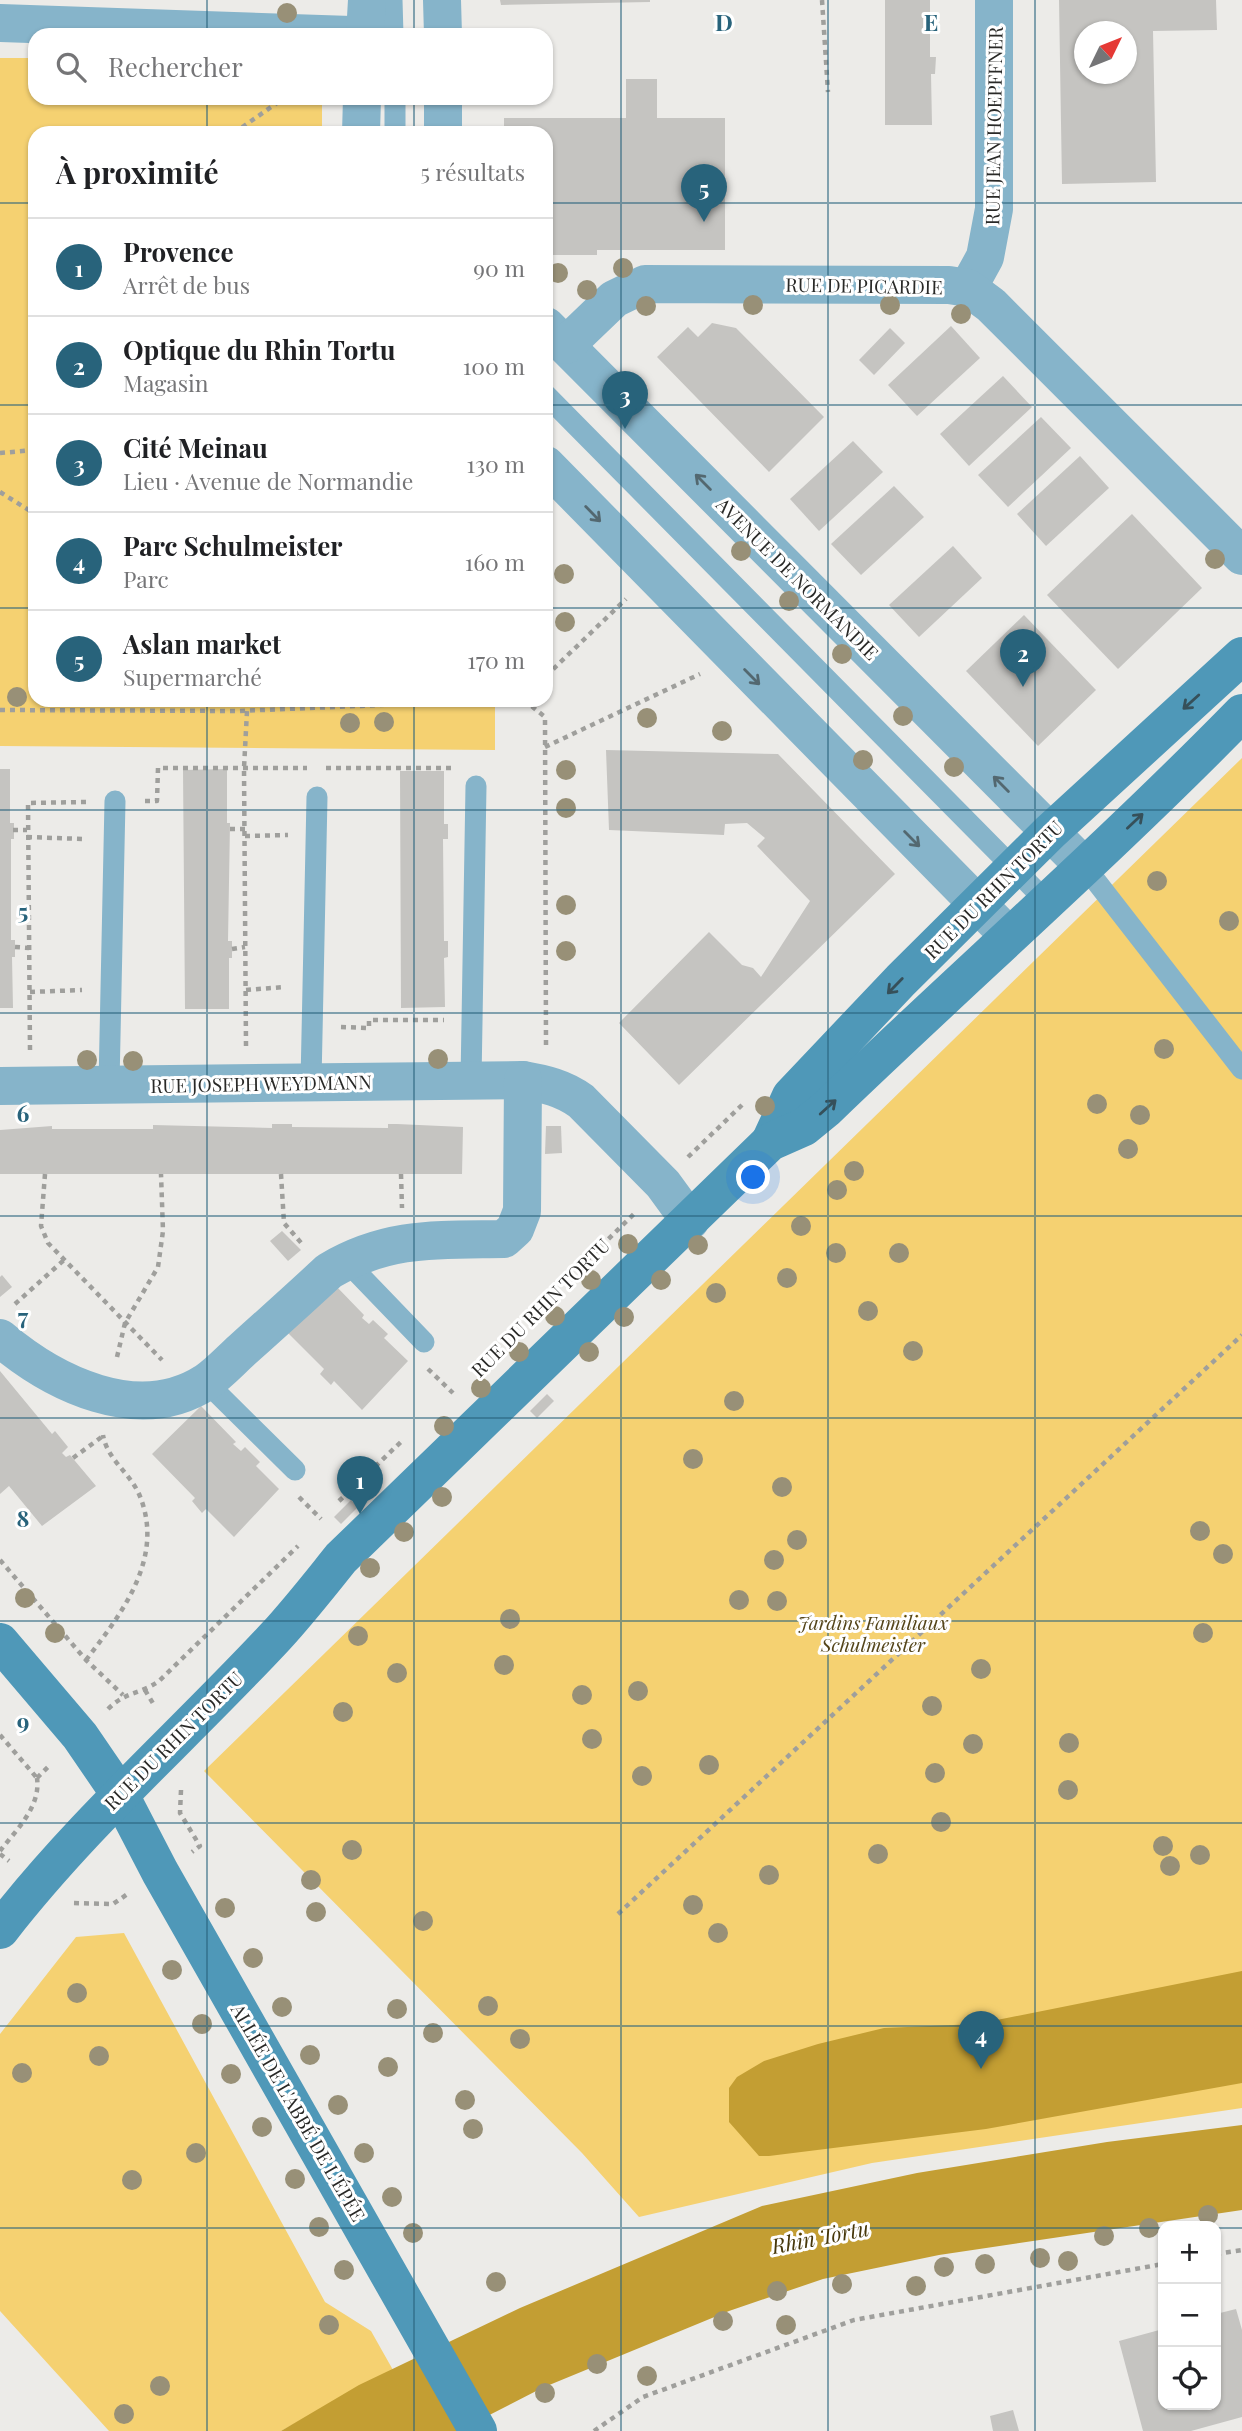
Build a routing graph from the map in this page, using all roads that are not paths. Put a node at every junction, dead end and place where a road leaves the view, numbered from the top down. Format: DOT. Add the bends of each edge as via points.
graph roads {
  1 [pos="367,0"];
  2 [pos="392,0"];
  3 [pos="442,0"];
  4 [pos="995,0"];
  5 [pos="146,13"];
  6 [pos="0,23"];
  7 [pos="286,28"];
  8 [pos="365,28"];
  9 [pos="393,28"];
  10 [pos="443,28"];
  11 [pos="362,105"];
  12 [pos="395,105"];
  13 [pos="443,105"];
  14 [pos="361,126"];
  15 [pos="396,126"];
  16 [pos="443,126"];
  17 [pos="968,288"];
  18 [pos="556,336"];
  19 [pos="553,402"];
  20 [pos="553,472"];
  21 [pos="1242,555"];
  22 [pos="1242,656"];
  23 [pos="1242,713"];
  24 [pos="477,786"];
  25 [pos="317,797"];
  26 [pos="116,802"];
  27 [pos="1050,832"];
  28 [pos="1085,867"];
  29 [pos="1014,869"];
  30 [pos="1046,901"];
  31 [pos="978,904"];
  32 [pos="1008,935"];
  33 [pos="1242,1069"];
  34 [pos="471,1081"];
  35 [pos="311,1082"];
  36 [pos="534,1082"];
  37 [pos="109,1084"];
  38 [pos="15,1085"];
  39 [pos="770,1142"];
  40 [pos="690,1221"];
  41 [pos="346,1261"];
  42 [pos="5,1324"];
  43 [pos="424,1342"];
  44 [pos="206,1382"];
  45 [pos="295,1470"];
  46 [pos="0,1642"];
  47 [pos="119,1793"];
  48 [pos="0,1930"];
  49 [pos="478,2431"];
  1 -- 8 [label="street"];
  2 -- 9 [label="lane"];
  3 -- 10 [label="street"];
  4 -- 17 [label="street, RUE JEAN HOEPFFNER" via="994,209 985,257"];
  5 -- 6 [label="street"];
  5 -- 7 [label="street"];
  11 -- 14 [label="street"];
  12 -- 15 [label="lane"];
  13 -- 16 [label="street"];
  17 -- 18 [label="street, RUE DE PICARDIE" via="645,284"];
  17 -- 21 [label="street, RUE DE PICARDIE" via="991,305"];
  27 -- 18 [label="street, AVENUE DE NORMANDIE, one-way"];
  19 -- 29 [label="lane"];
  20 -- 31 [label="street, one-way"];
  22 -- 27 [label="street, RUE DU RHIN TORTU, one-way"];
  28 -- 23 [label="street, RUE DU RHIN TORTU, one-way"];
  24 -- 34 [label="lane"];
  25 -- 35 [label="lane"];
  26 -- 37 [label="lane"];
  27 -- 28 [label="street, AVENUE DE NORMANDIE"];
  27 -- 29 [label="street, RUE DU RHIN TORTU"];
  28 -- 30 [label="street, RUE DU RHIN TORTU"];
  28 -- 33 [label="lane"];
  29 -- 30 [label="lane"];
  29 -- 31 [label="street, RUE DU RHIN TORTU"];
  30 -- 32 [label="street, RUE DU RHIN TORTU"];
  31 -- 32 [label="street"];
  31 -- 39 [label="street, RUE DU RHIN TORTU, one-way" via="791,1096"];
  39 -- 32 [label="street, RUE DU RHIN TORTU, one-way" via="804,1127 826,1109"];
  34 -- 35 [label="street, RUE JOSEPH WEYDMANN"];
  34 -- 36 [label="street, RUE JOSEPH WEYDMANN"];
  35 -- 37 [label="street, RUE JOSEPH WEYDMANN"];
  36 -- 40 [label="street, RUE JOSEPH WEYDMANN" via="567,1091 582,1101 663,1184"];
  36 -- 41 [label="street" via="522,1211 515,1229 504,1239 393,1243"];
  37 -- 38 [label="street, RUE JOSEPH WEYDMANN"];
  39 -- 40 [label="street, RUE DU RHIN TORTU"];
  40 -- 47 [label="street, RUE DU RHIN TORTU" via="341,1558 277,1635"];
  41 -- 43 [label="lane"];
  41 -- 44 [label="street" via="329,1271"];
  42 -- 44 [label="street" via="35,1365 69,1385 110,1397 153,1399"];
  44 -- 45 [label="lane"];
  46 -- 47 [label="street, ALLÉE DE L'ABBÉ DE L'ÉPÉE" via="80,1736"];
  47 -- 48 [label="street, RUE DU RHIN TORTU"];
  47 -- 49 [label="street, ALLÉE DE L'ABBÉ DE L'ÉPÉE"];
}
